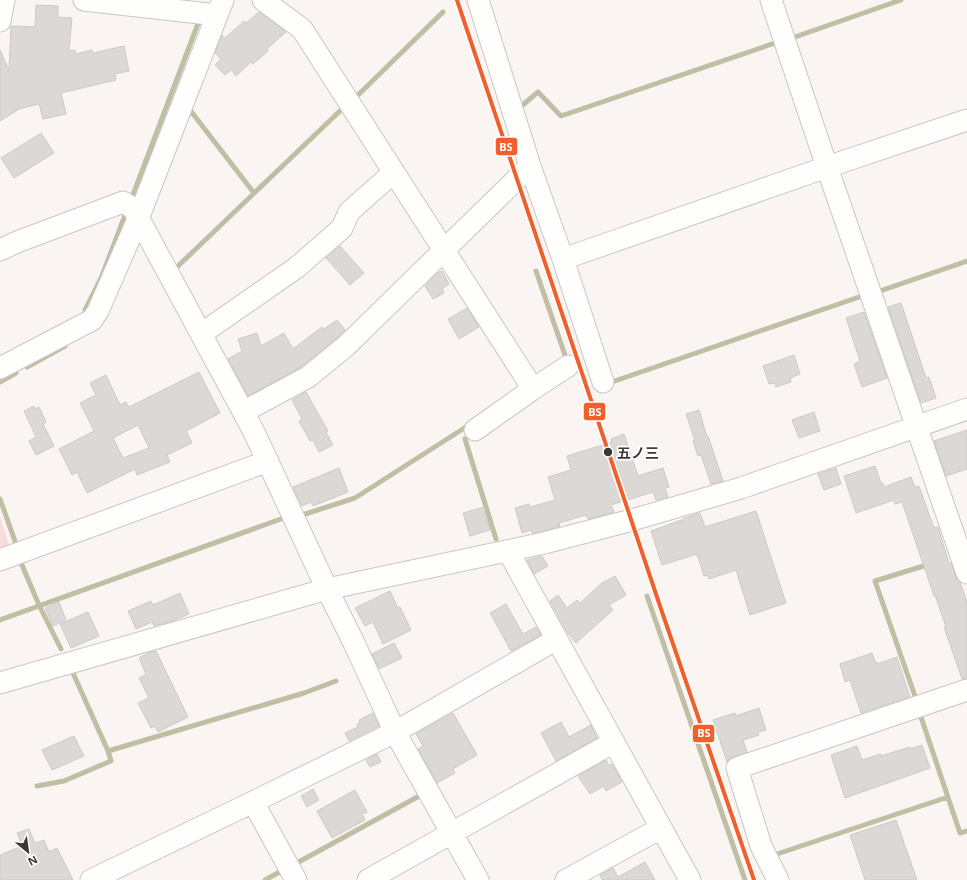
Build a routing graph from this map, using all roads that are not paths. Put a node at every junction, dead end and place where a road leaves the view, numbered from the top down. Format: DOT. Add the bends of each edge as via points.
graph roads {
  1 [pos="4,0"];
  2 [pos="84,0"];
  3 [pos="263,0"];
  4 [pos="771,0"];
  5 [pos="480,1"];
  6 [pos="220,8"];
  7 [pos="0,21"];
  8 [pos="967,120"];
  9 [pos="530,166"];
  10 [pos="827,167"];
  11 [pos="394,172"];
  12 [pos="132,210"];
  13 [pos="0,250"];
  14 [pos="444,251"];
  15 [pos="562,259"];
  16 [pos="201,334"];
  17 [pos="568,366"];
  18 [pos="0,368"];
  19 [pos="603,382"];
  20 [pos="532,389"];
  21 [pos="967,409"];
  22 [pos="243,412"];
  23 [pos="917,426"];
  24 [pos="475,430"];
  25 [pos="268,461"];
  26 [pos="962,544"];
  27 [pos="508,551"];
  28 [pos="0,560"];
  29 [pos="967,572"];
  30 [pos="327,589"];
  31 [pos="557,639"];
  32 [pos="0,683"];
  33 [pos="967,690"];
  34 [pos="395,732"];
  35 [pos="614,742"];
  36 [pos="253,802"];
  37 [pos="661,828"];
  38 [pos="452,833"];
  39 [pos="117,874"];
  40 [pos="91,880"];
  41 [pos="296,880"];
  42 [pos="368,880"];
  43 [pos="478,880"];
  44 [pos="566,880"];
  45 [pos="690,880"];
  46 [pos="778,880"];
  1 -- 7 [label="street"];
  2 -- 6 [label="street"];
  3 -- 11 [label="street" via="302,29"];
  4 -- 10 [label="street"];
  5 -- 9 [label="street"];
  6 -- 12 [label="street"];
  8 -- 10 [label="street"];
  9 -- 14 [label="street"];
  9 -- 15 [label="street"];
  10 -- 15 [label="street"];
  10 -- 23 [label="street"];
  11 -- 14 [label="street"];
  11 -- 16 [label="street" via="349,212 342,228 296,268"];
  12 -- 13 [label="street" via="16,242"];
  12 -- 16 [label="street"];
  12 -- 18 [label="street" via="98,311 92,320"];
  14 -- 20 [label="street"];
  14 -- 22 [label="street" via="346,346 308,377"];
  15 -- 19 [label="street"];
  16 -- 22 [label="street"];
  17 -- 20 [label="street"];
  20 -- 24 [label="street"];
  21 -- 23 [label="street"];
  22 -- 25 [label="street"];
  23 -- 26 [label="street"];
  23 -- 27 [label="street" via="733,490 632,520"];
  25 -- 28 [label="street"];
  25 -- 30 [label="street"];
  26 -- 29 [label="street"];
  27 -- 30 [label="street"];
  27 -- 31 [label="street"];
  30 -- 32 [label="street"];
  30 -- 34 [label="street"];
  31 -- 34 [label="street"];
  31 -- 35 [label="street"];
  33 -- 46 [label="street" via="737,768 761,846"];
  34 -- 36 [label="street"];
  34 -- 38 [label="street"];
  35 -- 37 [label="street"];
  35 -- 38 [label="street"];
  36 -- 39 [label="street"];
  36 -- 41 [label="street"];
  37 -- 44 [label="street"];
  37 -- 45 [label="street"];
  38 -- 42 [label="street"];
  38 -- 43 [label="street"];
  39 -- 40 [label="street"];
}
